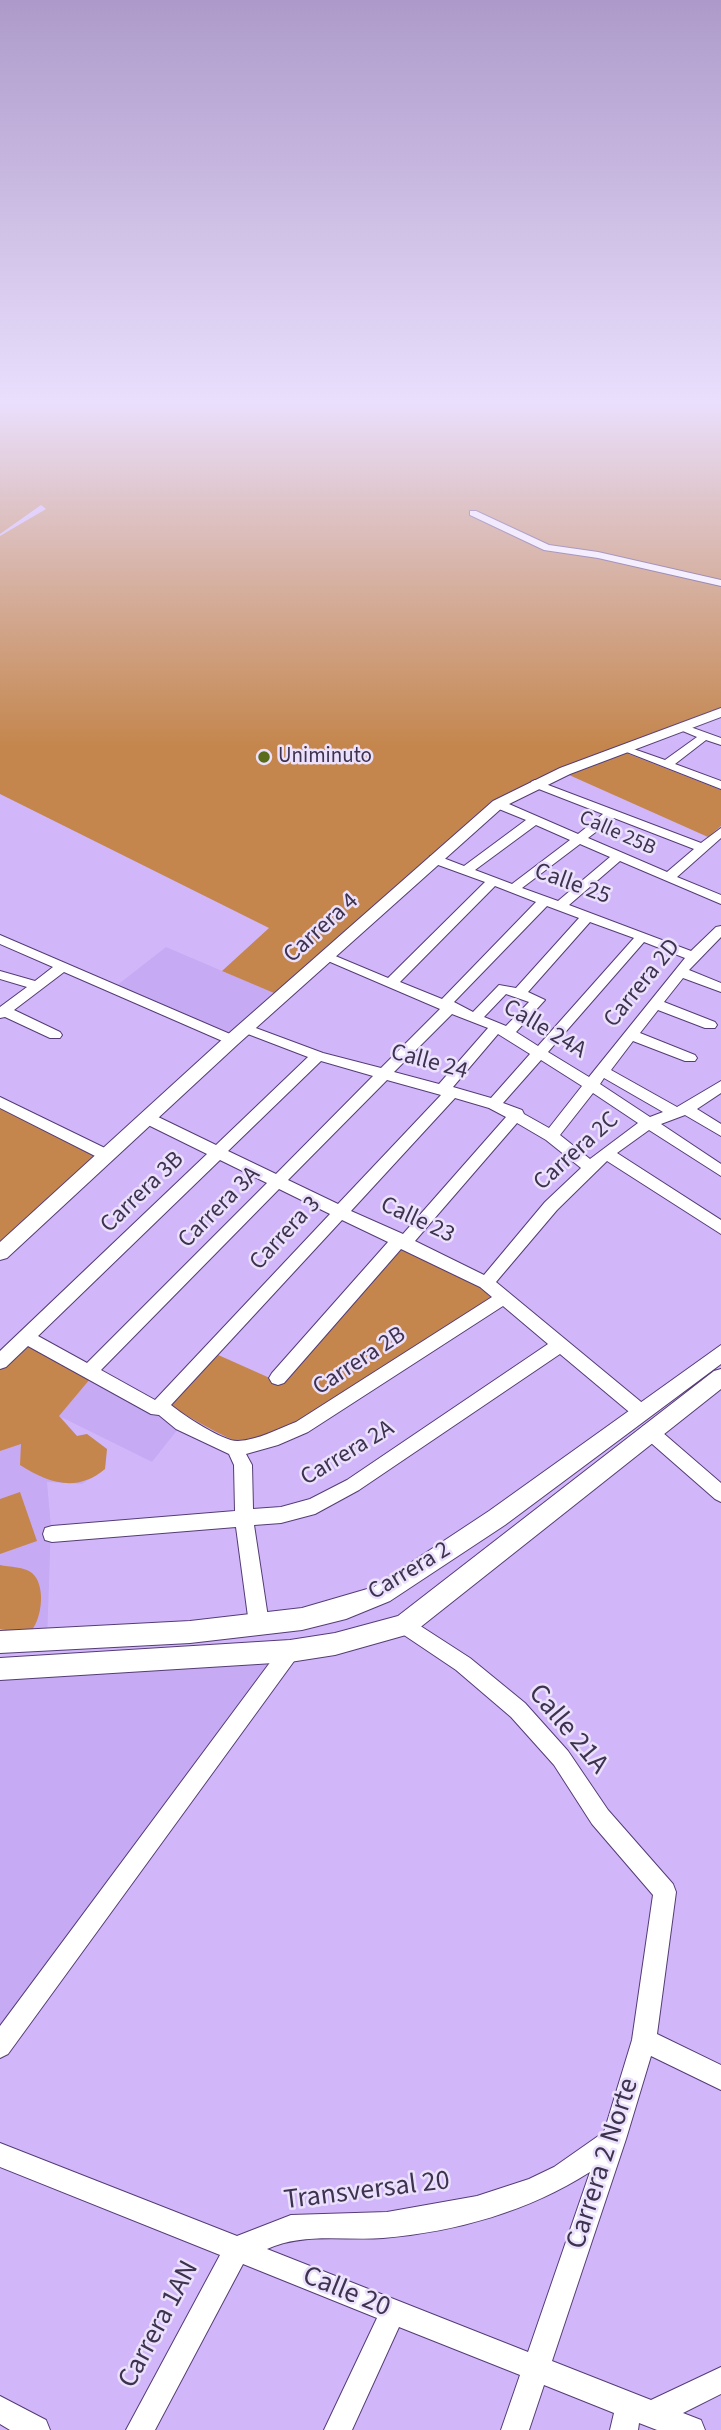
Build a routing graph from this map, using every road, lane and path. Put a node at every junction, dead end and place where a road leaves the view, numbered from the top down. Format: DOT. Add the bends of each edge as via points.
graph roads {
  1 [pos="487,519"];
  2 [pos="721,583"];
  3 [pos="721,712"];
  4 [pos="682,727"];
  5 [pos="705,736"];
  6 [pos="721,742"];
  7 [pos="625,749"];
  8 [pos="666,765"];
  9 [pos="718,780"];
  10 [pos="535,784"];
  11 [pos="498,804"];
  12 [pos="611,815"];
  13 [pos="534,820"];
  14 [pos="721,832"];
  15 [pos="578,838"];
  16 [pos="700,850"];
  17 [pos="619,856"];
  18 [pos="434,859"];
  19 [pos="465,870"];
  20 [pos="668,878"];
  21 [pos="493,881"];
  22 [pos="514,888"];
  23 [pos="545,900"];
  24 [pos="721,900"];
  25 [pos="561,905"];
  26 [pos="594,918"];
  27 [pos="721,930"];
  28 [pos="643,936"];
  29 [pos="0,939"];
  30 [pos="705,944"];
  31 [pos="721,951"];
  32 [pos="693,956"];
  33 [pos="328,958"];
  34 [pos="62,967"];
  35 [pos="681,972"];
  36 [pos="0,975"];
  37 [pos="391,983"];
  38 [pos="35,985"];
  39 [pos="721,988"];
  40 [pos="525,995"];
  41 [pos="655,1004"];
  42 [pos="448,1005"];
  43 [pos="3,1010"];
  44 [pos="476,1017"];
  45 [pos="710,1025"];
  46 [pos="245,1028"];
  47 [pos="502,1030"];
  48 [pos="55,1035"];
  49 [pos="631,1035"];
  50 [pos="232,1040"];
  51 [pos="538,1054"];
  52 [pos="318,1056"];
  53 [pos="690,1058"];
  54 [pos="602,1071"];
  55 [pos="384,1075"];
  56 [pos="591,1085"];
  57 [pos="721,1086"];
  58 [pos="447,1091"];
  59 [pos="0,1102"];
  60 [pos="494,1104"];
  61 [pos="680,1110"];
  62 [pos="517,1114"];
  63 [pos="147,1118"];
  64 [pos="649,1123"];
  65 [pos="721,1131"];
  66 [pos="551,1136"];
  67 [pos="606,1153"];
  68 [pos="217,1154"];
  69 [pos="106,1155"];
  70 [pos="590,1167"];
  71 [pos="721,1171"];
  72 [pos="278,1182"];
  73 [pos="340,1211"];
  74 [pos="721,1228"];
  75 [pos="402,1241"];
  76 [pos="0,1253"];
  77 [pos="486,1283"];
  78 [pos="503,1298"];
  79 [pos="26,1337"];
  80 [pos="559,1346"];
  81 [pos="721,1353"];
  82 [pos="0,1362"];
  83 [pos="89,1372"];
  84 [pos="721,1377"];
  85 [pos="278,1378"];
  86 [pos="158,1408"];
  87 [pos="644,1421"];
  88 [pos="235,1449"];
  89 [pos="721,1494"];
  90 [pos="244,1518"];
  91 [pos="52,1534"];
  92 [pos="259,1624"];
  93 [pos="405,1625"];
  94 [pos="0,1642"];
  95 [pos="290,1651"];
  96 [pos="0,1670"];
  97 [pos="665,1892"];
  98 [pos="644,2040"];
  99 [pos="0,2046"];
  100 [pos="721,2078"];
  101 [pos="614,2139"];
  102 [pos="0,2155"];
  103 [pos="237,2249"];
  104 [pos="393,2312"];
  105 [pos="536,2368"];
  106 [pos="721,2380"];
  107 [pos="0,2409"];
  108 [pos="635,2417"];
  109 [pos="36,2430"];
  110 [pos="139,2430"];
  111 [pos="338,2430"];
  112 [pos="515,2430"];
  113 [pos="691,2430"];
  1 -- 2 [label="street" via="547,548"];
  3 -- 4 [label="main road, Carrera 4"];
  4 -- 5 [label="street"];
  4 -- 7 [label="main road, Carrera 4"];
  5 -- 6 [label="street"];
  5 -- 8 [label="street"];
  7 -- 8 [label="street"];
  7 -- 10 [label="main road, Carrera 4"];
  8 -- 9 [label="street"];
  10 -- 11 [label="main road, Carrera 4"];
  10 -- 12 [label="street"];
  11 -- 13 [label="street, Calle 25B"];
  11 -- 18 [label="main road, Carrera 4"];
  12 -- 15 [label="street"];
  12 -- 16 [label="street"];
  13 -- 15 [label="street, Calle 25B"];
  13 -- 19 [label="street"];
  14 -- 16 [label="street"];
  15 -- 17 [label="street, Calle 25B"];
  15 -- 22 [label="street"];
  16 -- 20 [label="street"];
  17 -- 20 [label="street, Calle 25B"];
  17 -- 25 [label="street"];
  18 -- 19 [label="street, Calle 25"];
  18 -- 33 [label="main road, Carrera 4"];
  19 -- 21 [label="street, Calle 25"];
  20 -- 24 [label="street, Calle 25B"];
  21 -- 22 [label="street, Calle 25"];
  21 -- 37 [label="street"];
  22 -- 23 [label="street, Calle 25"];
  23 -- 25 [label="street, Calle 25"];
  23 -- 42 [label="street"];
  25 -- 26 [label="street, Calle 25"];
  26 -- 28 [label="street, Calle 25"];
  26 -- 40 [label="street"];
  27 -- 30 [label="street, Carrera 2D"];
  28 -- 32 [label="street, Calle 25"];
  28 -- 51 [label="street"];
  29 -- 34 [label="street"];
  30 -- 31 [label="street"];
  30 -- 32 [label="street, Carrera 2D"];
  32 -- 35 [label="street, Carrera 2D"];
  33 -- 37 [label="street, Calle 24A"];
  33 -- 46 [label="main road, Carrera 4"];
  34 -- 38 [label="street"];
  34 -- 50 [label="street"];
  35 -- 39 [label="street"];
  35 -- 41 [label="street, Carrera 2D"];
  36 -- 38 [label="street"];
  37 -- 42 [label="street, Calle 24A"];
  38 -- 43 [label="street"];
  40 -- 44 [label="street" via="504,988"];
  40 -- 47 [label="street" via="538,1000"];
  41 -- 45 [label="street"];
  41 -- 49 [label="street, Carrera 2D"];
  42 -- 44 [label="street, Calle 24A"];
  42 -- 55 [label="street"];
  43 -- 48 [label="street"];
  44 -- 47 [label="street, Calle 24A"];
  46 -- 50 [label="main road, Carrera 4"];
  46 -- 52 [label="street, Calle 24"];
  47 -- 51 [label="street, Calle 24A"];
  47 -- 58 [label="street"];
  49 -- 53 [label="street"];
  49 -- 54 [label="street, Carrera 2D"];
  50 -- 63 [label="main road, Carrera 4"];
  51 -- 56 [label="street, Calle 24A"];
  51 -- 60 [label="street"];
  52 -- 55 [label="street, Calle 24"];
  52 -- 68 [label="street, Carrera 3B"];
  54 -- 56 [label="street, Carrera 2D"];
  54 -- 61 [label="street"];
  55 -- 58 [label="street, Calle 24"];
  55 -- 72 [label="street, Carrera 3A"];
  56 -- 64 [label="street, Calle 24A"];
  56 -- 66 [label="street, Carrera 2D"];
  57 -- 61 [label="street, Carrera 2C"];
  58 -- 60 [label="street, Calle 24"];
  58 -- 73 [label="street, Carrera 3"];
  59 -- 69 [label="street"];
  60 -- 62 [label="street, Calle 24"];
  61 -- 64 [label="street, Carrera 2C"];
  61 -- 65 [label="street"];
  62 -- 66 [label="street, Calle 24"];
  62 -- 75 [label="street"];
  63 -- 68 [label="street, Calle 23"];
  63 -- 69 [label="main road, Carrera 4"];
  64 -- 67 [label="street, Carrera 2C"];
  64 -- 71 [label="street, Calle 24A"];
  66 -- 70 [label="street, Calle 24"];
  67 -- 70 [label="street, Carrera 2C"];
  67 -- 74 [label="street"];
  68 -- 72 [label="street, Calle 23"];
  68 -- 79 [label="street, Carrera 3B"];
  69 -- 76 [label="main road, Carrera 4"];
  70 -- 77 [label="street, Carrera 2C"];
  72 -- 73 [label="street, Calle 23"];
  72 -- 83 [label="street, Carrera 3A"];
  73 -- 75 [label="street, Calle 23"];
  73 -- 86 [label="street, Carrera 3"];
  75 -- 77 [label="street, Calle 23"];
  75 -- 85 [label="street"];
  77 -- 78 [label="street, Calle 23"];
  78 -- 80 [label="street, Calle 23"];
  78 -- 88 [label="street, Carrera 2B" via="302,1427"];
  79 -- 82 [label="street, Carrera 3B"];
  79 -- 83 [label="street"];
  80 -- 87 [label="street, Calle 23"];
  80 -- 90 [label="street, Carrera 2A" via="330,1498 299,1511"];
  81 -- 87 [label="main road, Carrera 2"];
  83 -- 86 [label="street"];
  84 -- 87 [label="main road, Carrera 2"];
  86 -- 88 [label="street"];
  87 -- 89 [label="street, Calle 23"];
  87 -- 92 [label="main road, Carrera 2" via="382,1594 302,1619"];
  87 -- 93 [label="main road, Carrera 2"];
  88 -- 90 [label="street" via="243,1465"];
  90 -- 91 [label="street, Carrera 2A"];
  90 -- 92 [label="street"];
  92 -- 94 [label="main road, Carrera 2"];
  93 -- 95 [label="main road, Carrera 2"];
  93 -- 97 [label="street, Calle 21A" via="463,1664 518,1710"];
  95 -- 96 [label="main road, Carrera 2"];
  95 -- 99 [label="street"];
  97 -- 98 [label="street, Carrera 2 Norte"];
  98 -- 100 [label="street"];
  98 -- 101 [label="street, Carrera 2 Norte"];
  101 -- 103 [label="street, Transversal 20" via="571,2171 483,2209 386,2225 289,2228"];
  101 -- 105 [label="street, Carrera 2 Norte"];
  102 -- 103 [label="street, Calle 20"];
  103 -- 104 [label="street, Calle 20"];
  103 -- 110 [label="street, Carrera 1AN"];
  104 -- 105 [label="street, Calle 20"];
  104 -- 111 [label="street"];
  105 -- 108 [label="street, Calle 20"];
  105 -- 112 [label="street, Carrera 2 Norte"];
  106 -- 108 [label="street"];
  107 -- 109 [label="street"];
  108 -- 113 [label="street, Calle 20"];
}
